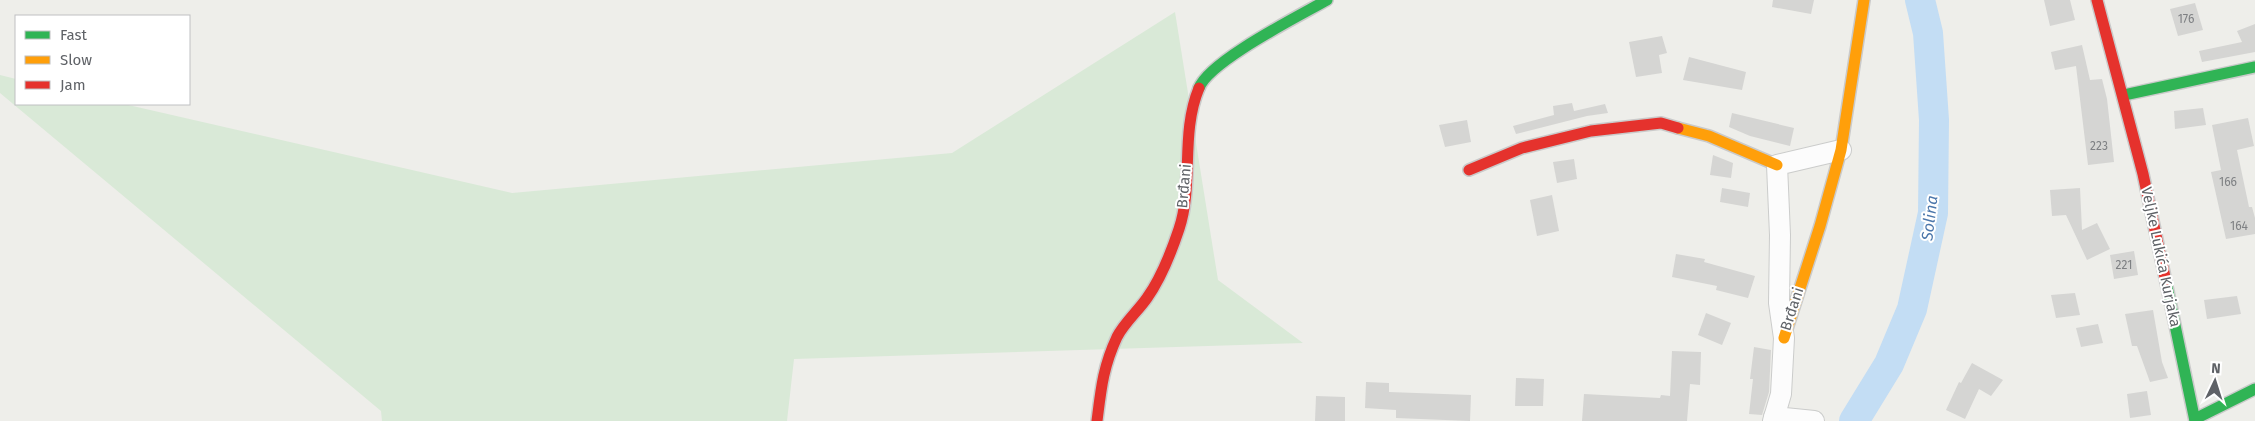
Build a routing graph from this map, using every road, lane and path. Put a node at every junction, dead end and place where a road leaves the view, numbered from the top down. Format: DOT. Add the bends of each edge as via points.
graph roads {
  1 [pos="1327,0"];
  2 [pos="1864,0"];
  3 [pos="2097,0"];
  4 [pos="2255,67"];
  5 [pos="2124,95"];
  6 [pos="1841,150"];
  7 [pos="1778,165"];
  8 [pos="1469,170"];
  9 [pos="1784,338"];
  10 [pos="2255,389"];
  11 [pos="1774,419"];
  12 [pos="2195,420"];
  13 [pos="1097,421"];
  14 [pos="1814,421"];
  1 -- 13 [label="street, Brđani" via="1226,60 1202,80 1194,100 1187,140 1187,176 1180,227 1153,290 1118,335 1103,372"];
  2 -- 6 [label="street, Brđani"];
  3 -- 5 [label="street, Veljke Lukića Kurjaka"];
  4 -- 5 [label="street"];
  5 -- 12 [label="street, Veljke Lukića Kurjaka"];
  6 -- 7 [label="street"];
  6 -- 9 [label="street, Brđani"];
  7 -- 8 [label="street" via="1709,136 1661,123 1582,133 1522,148"];
  7 -- 9 [label="street, Brđani" via="1779,303"];
  9 -- 11 [label="street" via="1781,394"];
  10 -- 12 [label="street, Veljke Lukića Kurjaka"];
  11 -- 14 [label="street"];
}
